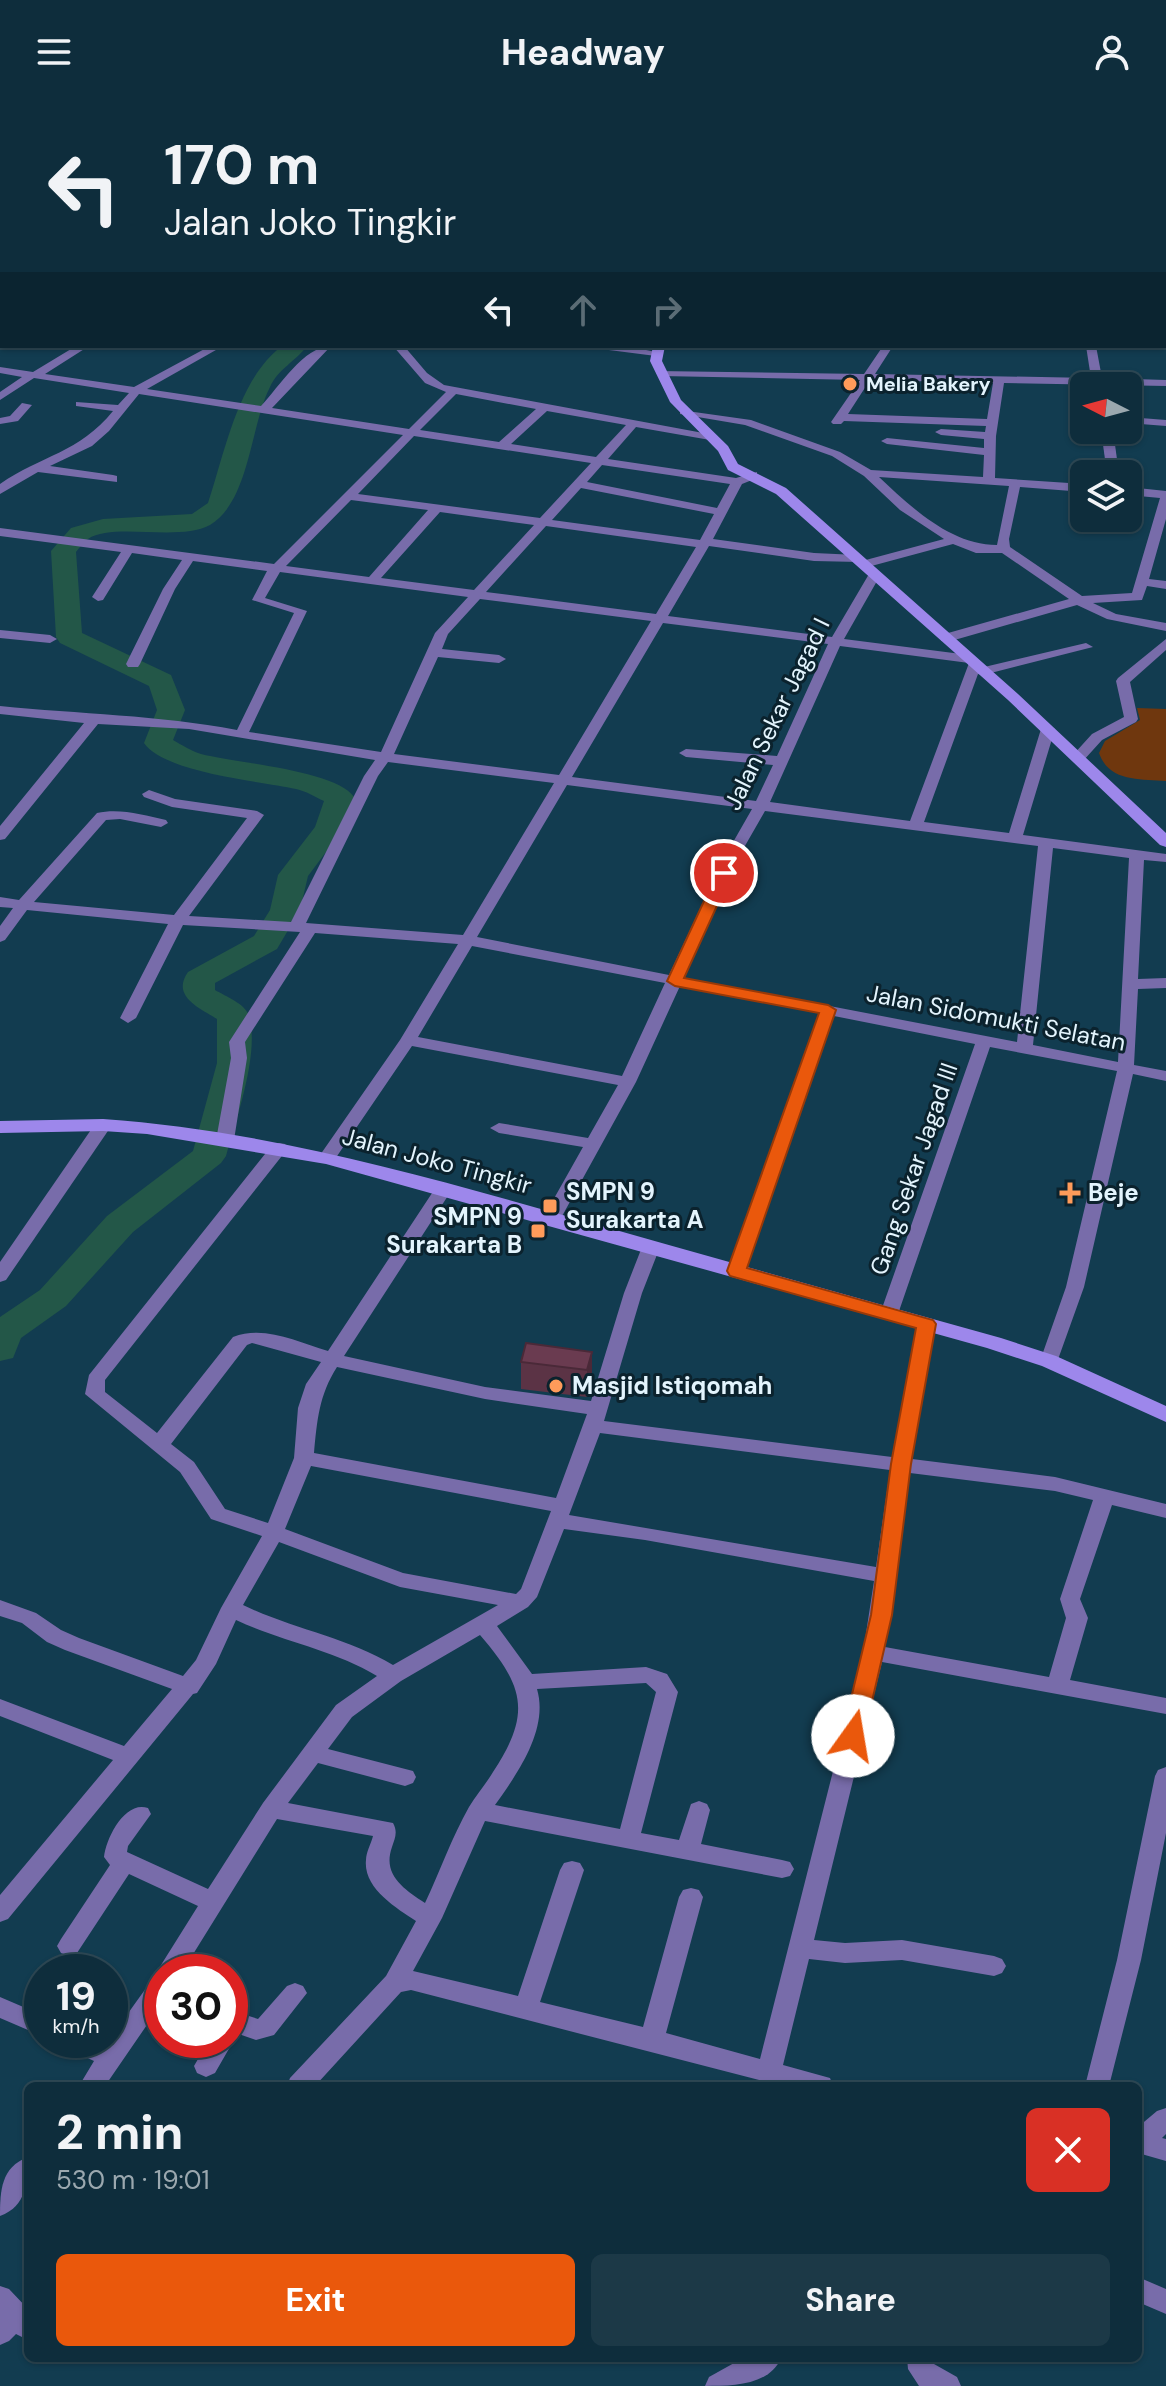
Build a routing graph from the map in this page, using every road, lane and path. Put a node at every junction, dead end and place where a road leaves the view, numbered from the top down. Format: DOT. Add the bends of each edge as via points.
graph roads {
  1 [pos="268,104"];
  2 [pos="283,104"];
  3 [pos="81,348"];
  4 [pos="214,348"];
  5 [pos="324,348"];
  6 [pos="400,348"];
  7 [pos="629,348"];
  8 [pos="887,348"];
  9 [pos="1091,348"];
  10 [pos="657,350"];
  11 [pos="0,370"];
  12 [pos="1095,372"];
  13 [pos="661,373"];
  14 [pos="34,375"];
  15 [pos="868,379"];
  16 [pos="999,381"];
  17 [pos="1070,383"];
  18 [pos="1142,383"];
  19 [pos="1166,383"];
  20 [pos="137,390"];
  21 [pos="454,390"];
  22 [pos="0,397"];
  23 [pos="80,404"];
  24 [pos="26,405"];
  25 [pos="543,408"];
  26 [pos="121,409"];
  27 [pos="263,409"];
  28 [pos="684,412"];
  29 [pos="0,421"];
  30 [pos="1142,421"];
  31 [pos="994,423"];
  32 [pos="1166,423"];
  33 [pos="633,424"];
  34 [pos="934,431"];
  35 [pos="414,432"];
  36 [pos="990,436"];
  37 [pos="710,437"];
  38 [pos="887,441"];
  39 [pos="502,446"];
  40 [pos="989,452"];
  41 [pos="601,461"];
  42 [pos="38,468"];
  43 [pos="738,469"];
  44 [pos="0,471"];
  45 [pos="868,473"];
  46 [pos="21,475"];
  47 [pos="113,479"];
  48 [pos="989,483"];
  49 [pos="581,484"];
  50 [pos="1015,484"];
  51 [pos="1070,487"];
  52 [pos="0,490"];
  53 [pos="1142,493"];
  54 [pos="349,496"];
  55 [pos="1166,496"];
  56 [pos="436,509"];
  57 [pos="721,512"];
  58 [pos="541,524"];
  59 [pos="0,532"];
  60 [pos="1161,537"];
  61 [pos="954,540"];
  62 [pos="704,543"];
  63 [pos="1024,544"];
  64 [pos="129,548"];
  65 [pos="1004,548"];
  66 [pos="190,556"];
  67 [pos="865,566"];
  68 [pos="275,568"];
  69 [pos="372,581"];
  70 [pos="1144,582"];
  71 [pos="1166,585"];
  72 [pos="480,594"];
  73 [pos="98,597"];
  74 [pos="1079,600"];
  75 [pos="658,617"];
  76 [pos="1166,627"];
  77 [pos="0,634"];
  78 [pos="50,639"];
  79 [pos="836,641"];
  80 [pos="1166,643"];
  81 [pos="1086,647"];
  82 [pos="433,652"];
  83 [pos="966,656"];
  84 [pos="499,659"];
  85 [pos="133,664"];
  86 [pos="0,710"];
  87 [pos="94,720"];
  88 [pos="1048,729"];
  89 [pos="241,735"];
  90 [pos="686,753"];
  91 [pos="384,757"];
  92 [pos="1078,758"];
  93 [pos="781,761"];
  94 [pos="561,780"];
  95 [pos="149,794"];
  96 [pos="762,804"];
  97 [pos="161,823"];
  98 [pos="916,824"];
  99 [pos="0,836"];
  100 [pos="1015,838"];
  101 [pos="1166,842"];
  102 [pos="1046,843"];
  103 [pos="1143,855"];
  104 [pos="1166,858"];
  105 [pos="0,902"];
  106 [pos="23,905"];
  107 [pos="177,922"];
  108 [pos="296,927"];
  109 [pos="0,937"];
  110 [pos="466,940"];
  111 [pos="675,981"];
  112 [pos="1166,983"];
  113 [pos="1131,984"];
  114 [pos="828,1010"];
  115 [pos="128,1018"];
  116 [pos="408,1040"];
  117 [pos="984,1040"];
  118 [pos="1025,1047"];
  119 [pos="1126,1067"];
  120 [pos="1166,1076"];
  121 [pos="628,1082"];
  122 [pos="103,1125"];
  123 [pos="0,1127"];
  124 [pos="499,1128"];
  125 [pos="222,1140"];
  126 [pos="593,1144"];
  127 [pos="279,1148"];
  128 [pos="327,1158"];
  129 [pos="444,1188"];
  130 [pos="552,1218"];
  131 [pos="651,1247"];
  132 [pos="737,1271"];
  133 [pos="0,1276"];
  134 [pos="889,1314"];
  135 [pos="926,1324"];
  136 [pos="333,1360"];
  137 [pos="1049,1361"];
  138 [pos="1165,1411"];
  139 [pos="596,1417"];
  140 [pos="159,1445"];
  141 [pos="304,1458"];
  142 [pos="901,1464"];
  143 [pos="1105,1495"];
  144 [pos="1166,1511"];
  145 [pos="560,1513"];
  146 [pos="274,1532"];
  147 [pos="887,1576"];
  148 [pos="521,1602"];
  149 [pos="0,1608"];
  150 [pos="231,1608"];
  151 [pos="483,1624"];
  152 [pos="874,1653"];
  153 [pos="393,1675"];
  154 [pos="525,1682"];
  155 [pos="189,1687"];
  156 [pos="1057,1687"];
  157 [pos="1166,1706"];
  158 [pos="0,1707"];
  159 [pos="312,1753"];
  160 [pos="129,1757"];
  161 [pos="1166,1776"];
  162 [pos="405,1777"];
  163 [pos="271,1809"];
  164 [pos="699,1810"];
  165 [pos="478,1811"];
  166 [pos="140,1814"];
  167 [pos="629,1837"];
  168 [pos="688,1850"];
  169 [pos="124,1862"];
  170 [pos="782,1869"];
  171 [pos="572,1870"];
  172 [pos="1156,1872"];
  173 [pos="691,1897"];
  174 [pos="213,1902"];
  175 [pos="0,1912"];
  176 [pos="430,1918"];
  177 [pos="69,1946"];
  178 [pos="802,1949"];
  179 [pos="181,1954"];
  180 [pos="994,1966"];
  181 [pos="394,1983"];
  182 [pos="295,1993"];
  183 [pos="0,2007"];
  184 [pos="526,2008"];
  185 [pos="144,2012"];
  186 [pos="24,2018"];
  187 [pos="248,2029"];
  188 [pos="128,2035"];
  189 [pos="652,2040"];
  190 [pos="112,2058"];
  191 [pos="211,2058"];
  192 [pos="206,2066"];
  193 [pos="769,2072"];
  194 [pos="94,2082"];
  195 [pos="303,2082"];
  196 [pos="806,2082"];
  197 [pos="1098,2082"];
  198 [pos="1166,2119"];
  199 [pos="1142,2139"];
  200 [pos="1142,2143"];
  201 [pos="1166,2150"];
  202 [pos="24,2173"];
  203 [pos="0,2204"];
  204 [pos="1142,2291"];
  205 [pos="1166,2302"];
  206 [pos="761,2362"];
  207 [pos="920,2362"];
  208 [pos="719,2386"];
  209 [pos="947,2386"];
  1 -- 2 [label="street"];
  3 -- 14 [label="street"];
  4 -- 20 [label="street"];
  5 -- 27 [label="street"];
  6 -- 21 [label="street" via="432,384"];
  7 -- 10 [label="street"];
  8 -- 15 [label="street"];
  9 -- 12 [label="street"];
  10 -- 13 [label="main road"];
  11 -- 14 [label="street"];
  13 -- 15 [label="street"];
  13 -- 28 [label="main road"];
  14 -- 20 [label="street"];
  14 -- 22 [label="street"];
  15 -- 16 [label="street"];
  15 -- 31 [label="street" via="838,421"];
  16 -- 17 [label="street"];
  16 -- 31 [label="street"];
  18 -- 19 [label="street"];
  20 -- 26 [label="street"];
  20 -- 27 [label="street"];
  21 -- 25 [label="street"];
  21 -- 35 [label="street"];
  23 -- 26 [label="street"];
  24 -- 29 [label="street" via="14,419"];
  25 -- 33 [label="street"];
  25 -- 39 [label="street"];
  26 -- 42 [label="street" via="88,444"];
  27 -- 35 [label="street"];
  28 -- 37 [label="main road"];
  28 -- 45 [label="street" via="756,425 836,454"];
  30 -- 32 [label="street"];
  31 -- 36 [label="street"];
  33 -- 37 [label="street"];
  33 -- 41 [label="street"];
  34 -- 36 [label="street"];
  35 -- 39 [label="street"];
  35 -- 54 [label="street"];
  36 -- 40 [label="street"];
  37 -- 43 [label="main road"];
  38 -- 40 [label="street"];
  39 -- 41 [label="street"];
  40 -- 48 [label="street"];
  41 -- 43 [label="street" via="717,477"];
  41 -- 49 [label="street"];
  42 -- 46 [label="street"];
  42 -- 47 [label="street"];
  43 -- 57 [label="street"];
  43 -- 67 [label="main road" via="781,491"];
  44 -- 46 [label="street"];
  45 -- 48 [label="street" via="926,484"];
  45 -- 61 [label="street" via="904,507"];
  46 -- 52 [label="street"];
  48 -- 50 [label="street"];
  49 -- 57 [label="street"];
  49 -- 58 [label="street"];
  50 -- 51 [label="street"];
  50 -- 65 [label="street"];
  53 -- 55 [label="street"];
  54 -- 56 [label="street"];
  54 -- 68 [label="street"];
  55 -- 60 [label="street"];
  56 -- 58 [label="street"];
  56 -- 69 [label="street"];
  57 -- 62 [label="street"];
  58 -- 62 [label="street"];
  58 -- 72 [label="street"];
  59 -- 64 [label="street"];
  60 -- 70 [label="street"];
  61 -- 65 [label="street" via="976,549"];
  61 -- 67 [label="street"];
  62 -- 67 [label="street"];
  62 -- 75 [label="street"];
  63 -- 65 [label="street"];
  64 -- 66 [label="street"];
  64 -- 73 [label="street"];
  65 -- 74 [label="street"];
  66 -- 68 [label="street"];
  66 -- 85 [label="street"];
  67 -- 79 [label="street, Jalan Sekar Jagad I"];
  67 -- 83 [label="main road"];
  68 -- 69 [label="street"];
  68 -- 89 [label="street" via="258,600 301,611"];
  69 -- 72 [label="street"];
  70 -- 71 [label="street"];
  70 -- 74 [label="street" via="1134,598"];
  72 -- 75 [label="street"];
  72 -- 82 [label="street" via="451,623"];
  74 -- 76 [label="street" via="1108,615"];
  74 -- 83 [label="street"];
  75 -- 79 [label="street"];
  75 -- 94 [label="street"];
  77 -- 78 [label="street"];
  79 -- 83 [label="street"];
  79 -- 93 [label="street, Jalan Sekar Jagad I"];
  80 -- 92 [label="street" via="1123,681 1131,719 1097,737"];
  81 -- 83 [label="street"];
  82 -- 84 [label="street"];
  82 -- 91 [label="street"];
  83 -- 88 [label="main road"];
  83 -- 98 [label="street"];
  86 -- 87 [label="street"];
  87 -- 89 [label="street" via="189,725"];
  87 -- 99 [label="street"];
  88 -- 92 [label="main road"];
  88 -- 100 [label="street"];
  89 -- 91 [label="street"];
  90 -- 93 [label="street"];
  91 -- 94 [label="street"];
  91 -- 108 [label="street"];
  92 -- 101 [label="main road"];
  93 -- 96 [label="street, Jalan Sekar Jagad I"];
  94 -- 96 [label="street"];
  94 -- 110 [label="street"];
  95 -- 107 [label="street" via="166,802 257,815"];
  96 -- 98 [label="street"];
  96 -- 111 [label="street, Jalan Sekar Jagad I" via="731,858"];
  97 -- 106 [label="street" via="102,816"];
  98 -- 100 [label="street"];
  100 -- 102 [label="street"];
  101 -- 103 [label="street"];
  102 -- 103 [label="street"];
  102 -- 118 [label="street"];
  103 -- 104 [label="street"];
  103 -- 113 [label="street"];
  105 -- 106 [label="street, Jalan Sidomukti Selatan"];
  106 -- 107 [label="street, Jalan Sidomukti Selatan"];
  106 -- 109 [label="street"];
  107 -- 108 [label="street, Jalan Sidomukti Selatan"];
  107 -- 115 [label="street"];
  108 -- 110 [label="street, Jalan Sidomukti Selatan"];
  108 -- 125 [label="street" via="237,1042 239,1058"];
  110 -- 111 [label="street, Jalan Sidomukti Selatan"];
  110 -- 116 [label="street"];
  111 -- 114 [label="street, Jalan Sidomukti Selatan"];
  111 -- 121 [label="street, Jalan Sekar Jagad I"];
  112 -- 113 [label="street"];
  113 -- 119 [label="street"];
  114 -- 117 [label="street, Jalan Sidomukti Selatan"];
  114 -- 132 [label="street"];
  116 -- 121 [label="street"];
  116 -- 128 [label="street"];
  117 -- 118 [label="street, Jalan Sidomukti Selatan"];
  117 -- 134 [label="street, Gang Sekar Jagad III"];
  118 -- 119 [label="street, Jalan Sidomukti Selatan"];
  119 -- 120 [label="street, Jalan Sidomukti Selatan"];
  119 -- 137 [label="street" via="1075,1287"];
  121 -- 126 [label="street, Jalan Sekar Jagad I"];
  122 -- 123 [label="main road, Jalan Joko Tingkir"];
  122 -- 125 [label="main road, Jalan Joko Tingkir"];
  122 -- 133 [label="street"];
  124 -- 126 [label="street"];
  125 -- 127 [label="main road, Jalan Joko Tingkir"];
  126 -- 130 [label="street, Jalan Sekar Jagad I"];
  127 -- 128 [label="main road, Jalan Joko Tingkir"];
  127 -- 140 [label="street" via="96,1379 99,1399"];
  128 -- 129 [label="main road, Jalan Joko Tingkir"];
  129 -- 130 [label="main road, Jalan Joko Tingkir"];
  129 -- 136 [label="street"];
  130 -- 131 [label="main road, Jalan Joko Tingkir"];
  131 -- 132 [label="main road, Jalan Joko Tingkir"];
  131 -- 139 [label="street"];
  132 -- 134 [label="main road, Jalan Joko Tingkir"];
  134 -- 135 [label="main road, Jalan Joko Tingkir"];
  135 -- 137 [label="main road, Jalan Joko Tingkir"];
  135 -- 142 [label="street"];
  136 -- 139 [label="street"];
  136 -- 140 [label="street" via="267,1339 245,1338"];
  136 -- 141 [label="street" via="311,1395"];
  137 -- 138 [label="main road, Jalan Joko Tingkir"];
  139 -- 142 [label="street"];
  139 -- 145 [label="street"];
  140 -- 146 [label="street" via="191,1472 212,1510"];
  141 -- 145 [label="street"];
  141 -- 146 [label="street"];
  142 -- 143 [label="street"];
  142 -- 147 [label="street"];
  143 -- 144 [label="street"];
  143 -- 156 [label="street" via="1070,1599 1077,1618"];
  145 -- 147 [label="street"];
  145 -- 148 [label="street" via="538,1576"];
  146 -- 148 [label="street" via="400,1580"];
  146 -- 150 [label="street"];
  147 -- 152 [label="street"];
  148 -- 151 [label="street"];
  149 -- 155 [label="street" via="29,1618 72,1644"];
  150 -- 153 [label="street" via="268,1626 356,1653"];
  150 -- 155 [label="street"];
  151 -- 153 [label="street"];
  151 -- 154 [label="street"];
  152 -- 156 [label="street"];
  152 -- 178 [label="street"];
  153 -- 159 [label="street" via="344,1711"];
  154 -- 165 [label="street" via="530,1706 520,1744"];
  154 -- 167 [label="street" via="646,1675 666,1686"];
  155 -- 160 [label="street"];
  156 -- 157 [label="street"];
  158 -- 160 [label="street"];
  159 -- 162 [label="street"];
  159 -- 163 [label="street"];
  160 -- 175 [label="street"];
  161 -- 172 [label="street"];
  163 -- 174 [label="street"];
  163 -- 176 [label="street" via="385,1829 378,1871 392,1890"];
  164 -- 168 [label="street"];
  165 -- 167 [label="street"];
  165 -- 176 [label="street"];
  166 -- 169 [label="street" via="114,1850"];
  167 -- 168 [label="street"];
  168 -- 170 [label="street"];
  169 -- 174 [label="street"];
  169 -- 177 [label="street"];
  171 -- 184 [label="street"];
  172 -- 197 [label="street"];
  173 -- 189 [label="street"];
  174 -- 179 [label="street"];
  176 -- 181 [label="street"];
  178 -- 180 [label="street" via="902,1950"];
  178 -- 193 [label="street"];
  181 -- 184 [label="street" via="411,1980"];
  181 -- 195 [label="street"];
  182 -- 187 [label="street" via="265,2028"];
  183 -- 186 [label="street"];
  184 -- 189 [label="street"];
  185 -- 188 [label="street"];
  189 -- 193 [label="street"];
  190 -- 194 [label="street"];
  191 -- 192 [label="street"];
  193 -- 196 [label="street"];
  198 -- 199 [label="street"];
  200 -- 201 [label="street"];
  202 -- 203 [label="street"];
  204 -- 205 [label="street"];
  206 -- 208 [label="street"];
  207 -- 209 [label="street" via="925,2376"];
}
